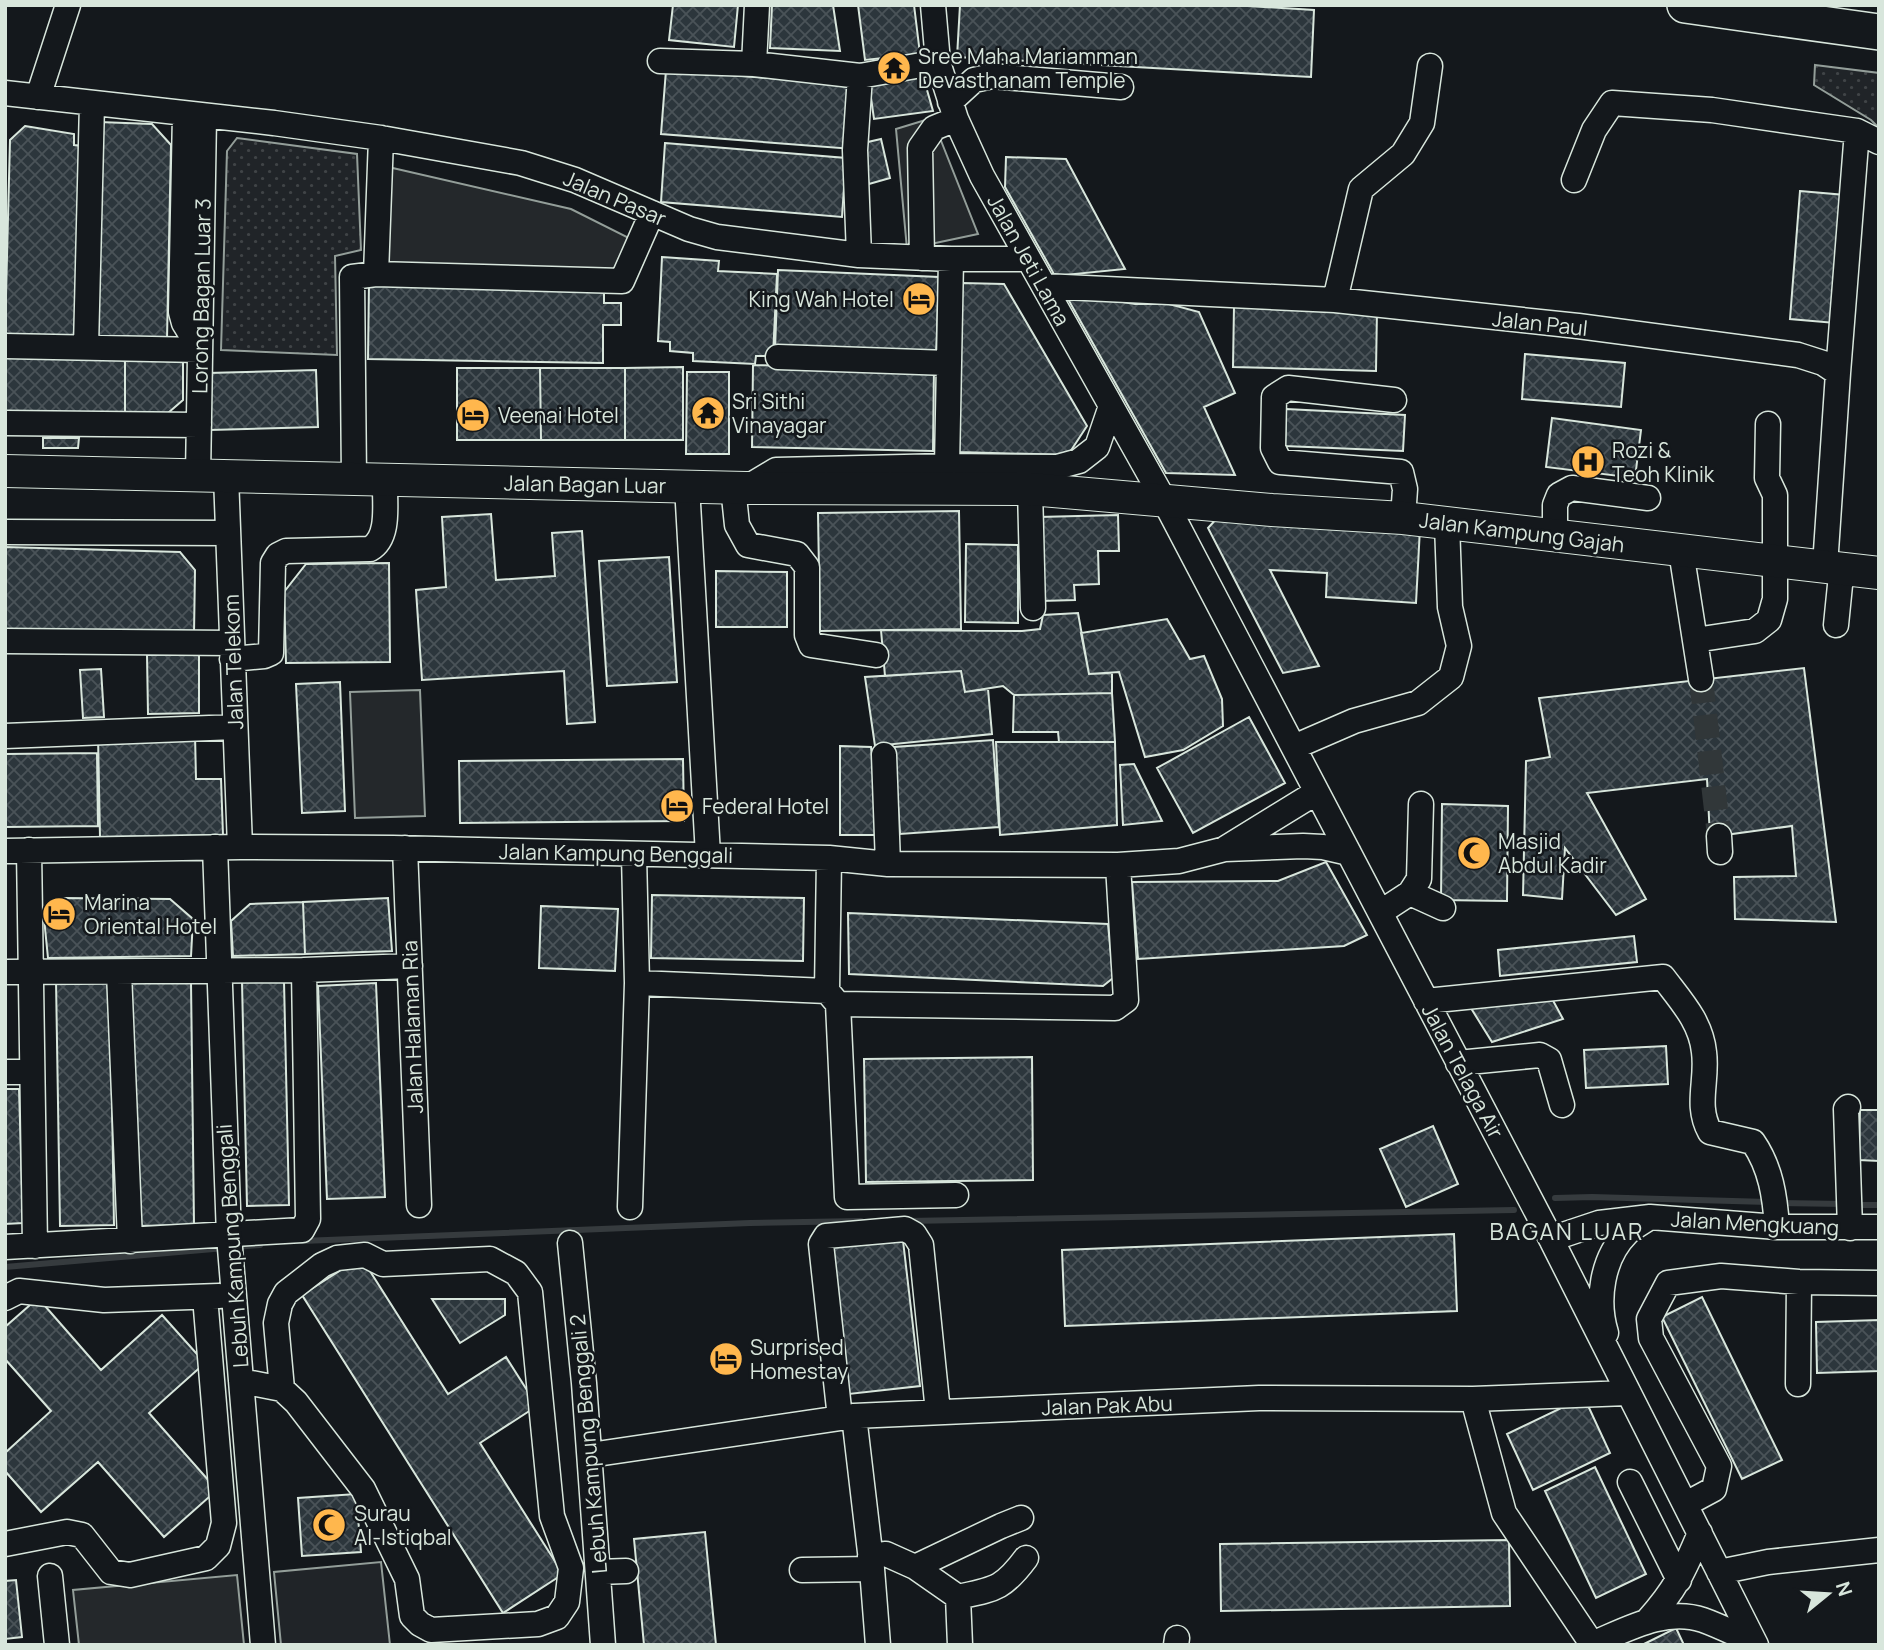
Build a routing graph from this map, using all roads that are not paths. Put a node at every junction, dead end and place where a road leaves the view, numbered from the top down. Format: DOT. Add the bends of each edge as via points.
graph roads {
  1 [pos="68,5"];
  2 [pos="757,5"];
  3 [pos="933,5"];
  4 [pos="1685,5"];
  5 [pos="1879,32"];
  6 [pos="660,61"];
  7 [pos="938,62"];
  8 [pos="754,64"];
  9 [pos="1430,65"];
  10 [pos="860,76"];
  11 [pos="1121,87"];
  12 [pos="5,93"];
  13 [pos="38,97"];
  14 [pos="92,103"];
  15 [pos="953,111"];
  16 [pos="195,115"];
  17 [pos="1868,137"];
  18 [pos="382,138"];
  19 [pos="1574,180"];
  20 [pos="652,214"];
  21 [pos="859,255"];
  22 [pos="922,258"];
  23 [pos="951,259"];
  24 [pos="1028,259"];
  25 [pos="376,274"];
  26 [pos="1044,286"];
  27 [pos="1335,300"];
  28 [pos="5,346"];
  29 [pos="86,347"];
  30 [pos="200,350"];
  31 [pos="778,357"];
  32 [pos="948,363"];
  33 [pos="1838,373"];
  34 [pos="1394,400"];
  35 [pos="1111,406"];
  36 [pos="5,423"];
  37 [pos="1769,424"];
  38 [pos="199,425"];
  39 [pos="947,466"];
  40 [pos="5,471"];
  41 [pos="212,476"];
  42 [pos="354,479"];
  43 [pos="385,480"];
  44 [pos="687,486"];
  45 [pos="740,488"];
  46 [pos="1030,489"];
  47 [pos="1647,498"];
  48 [pos="1164,500"];
  49 [pos="1403,518"];
  50 [pos="1447,524"];
  51 [pos="5,532"];
  52 [pos="228,533"];
  53 [pos="1555,536"];
  54 [pos="1681,551"];
  55 [pos="1774,560"];
  56 [pos="1835,567"];
  57 [pos="1879,573"];
  58 [pos="1033,608"];
  59 [pos="1836,625"];
  60 [pos="1695,640"];
  61 [pos="5,641"];
  62 [pos="232,651"];
  63 [pos="876,655"];
  64 [pos="1701,679"];
  65 [pos="235,727"];
  66 [pos="5,736"];
  67 [pos="1294,747"];
  68 [pos="884,755"];
  69 [pos="1317,792"];
  70 [pos="1421,804"];
  71 [pos="215,847"];
  72 [pos="240,847"];
  73 [pos="405,848"];
  74 [pos="1225,849"];
  75 [pos="17,850"];
  76 [pos="1349,853"];
  77 [pos="634,855"];
  78 [pos="708,855"];
  79 [pos="829,858"];
  80 [pos="888,864"];
  81 [pos="1118,865"];
  82 [pos="1410,893"];
  83 [pos="1443,908"];
  84 [pos="1381,912"];
  85 [pos="410,966"];
  86 [pos="304,970"];
  87 [pos="5,972"];
  88 [pos="31,972"];
  89 [pos="119,972"];
  90 [pos="218,972"];
  91 [pos="637,982"];
  92 [pos="833,997"];
  93 [pos="1426,1001"];
  94 [pos="1458,1063"];
  95 [pos="5,1072"];
  96 [pos="32,1072"];
  97 [pos="1562,1105"];
  98 [pos="1848,1107"];
  99 [pos="956,1195"];
  100 [pos="419,1205"];
  101 [pos="630,1207"];
  102 [pos="1776,1211"];
  103 [pos="1849,1212"];
  104 [pos="1650,1217"];
  105 [pos="1879,1227"];
  106 [pos="1551,1239"];
  107 [pos="130,1241"];
  108 [pos="570,1243"];
  109 [pos="230,1244"];
  110 [pos="35,1246"];
  111 [pos="5,1247"];
  112 [pos="1799,1282"];
  113 [pos="1879,1283"];
  114 [pos="234,1296"];
  115 [pos="205,1297"];
  116 [pos="5,1298"];
  117 [pos="241,1381"];
  118 [pos="1798,1384"];
  119 [pos="282,1389"];
  120 [pos="1627,1392"];
  121 [pos="1473,1399"];
  122 [pos="938,1412"];
  123 [pos="847,1417"];
  124 [pos="590,1455"];
  125 [pos="1630,1482"];
  126 [pos="1686,1504"];
  127 [pos="1021,1518"];
  128 [pos="1700,1534"];
  129 [pos="5,1544"];
  130 [pos="1879,1550"];
  131 [pos="1027,1558"];
  132 [pos="871,1562"];
  133 [pos="915,1567"];
  134 [pos="802,1570"];
  135 [pos="598,1572"];
  136 [pos="626,1572"];
  137 [pos="1719,1572"];
  138 [pos="50,1576"];
  139 [pos="1679,1580"];
  140 [pos="958,1597"];
  141 [pos="1648,1620"];
  142 [pos="1755,1643"];
  143 [pos="1592,1644"];
  144 [pos="57,1645"];
  145 [pos="263,1645"];
  146 [pos="603,1645"];
  147 [pos="878,1645"];
  148 [pos="960,1645"];
  1 -- 13 [label="street"];
  2 -- 8 [label="street"];
  3 -- 7 [label="street, Jalan Jeti Lama"];
  4 -- 5 [label="highway"];
  6 -- 8 [label="street"];
  7 -- 10 [label="street"];
  7 -- 15 [label="street, Jalan Jeti Lama"];
  8 -- 10 [label="street"];
  9 -- 27 [label="street" via="1422,123 1403,154 1361,189"];
  10 -- 21 [label="street" via="855,150"];
  11 -- 15 [label="street" via="992,76 974,80"];
  12 -- 13 [label="street, Jalan Pasar"];
  13 -- 14 [label="street, Jalan Pasar"];
  14 -- 16 [label="street, Jalan Pasar"];
  14 -- 29 [label="street"];
  15 -- 22 [label="street" via="920,148"];
  15 -- 24 [label="street, Jalan Jeti Lama" via="982,176"];
  16 -- 18 [label="street, Jalan Pasar"];
  16 -- 30 [label="street, Lorong Bagan Luar 3"];
  17 -- 19 [label="street" via="1712,110 1612,103 1594,130"];
  17 -- 33 [label="street"];
  18 -- 20 [label="street, Jalan Pasar" via="521,163 575,180"];
  18 -- 25 [label="street"];
  20 -- 21 [label="street, Jalan Pasar" via="717,237"];
  20 -- 25 [label="street" via="622,281"];
  21 -- 22 [label="street, Jalan Pasar"];
  22 -- 23 [label="street, Jalan Pasar"];
  23 -- 24 [label="street, Jalan Pasar"];
  23 -- 32 [label="street"];
  24 -- 26 [label="street, Jalan Jeti Lama"];
  25 -- 42 [label="street" via="352,277"];
  26 -- 27 [label="street, Jalan Paul"];
  26 -- 35 [label="street, Jalan Jeti Lama"];
  27 -- 33 [label="street, Jalan Paul" via="1798,355"];
  28 -- 29 [label="street"];
  29 -- 30 [label="street"];
  30 -- 38 [label="street, Lorong Bagan Luar 3"];
  31 -- 32 [label="street"];
  32 -- 39 [label="street"];
  33 -- 56 [label="street"];
  34 -- 49 [label="street" via="1289,388 1274,397 1273,448 1280,462 1401,472"];
  35 -- 39 [label="street" via="1097,447 1079,461 1057,467"];
  35 -- 48 [label="street, Jalan Jeti Lama"];
  36 -- 38 [label="street"];
  37 -- 55 [label="street"];
  38 -- 41 [label="street, Lorong Bagan Luar 3"];
  39 -- 45 [label="street" via="776,470"];
  40 -- 41 [label="main road, Jalan Bagan Luar"];
  41 -- 42 [label="main road, Jalan Bagan Luar"];
  41 -- 52 [label="street, Jalan Telekom"];
  42 -- 43 [label="main road, Jalan Bagan Luar"];
  43 -- 44 [label="main road, Jalan Bagan Luar"];
  43 -- 62 [label="street" via="383,536 377,544 278,555 273,563 271,653"];
  44 -- 45 [label="main road, Jalan Bagan Luar"];
  44 -- 78 [label="street"];
  45 -- 46 [label="main road, Jalan Bagan Luar"];
  45 -- 63 [label="street" via="737,525 748,545 797,554 807,567 811,645"];
  46 -- 48 [label="main road, Jalan Bagan Luar"];
  46 -- 58 [label="street"];
  47 -- 53 [label="street" via="1572,488 1559,495 1555,505"];
  48 -- 49 [label="main road, Jalan Kampung Gajah"];
  48 -- 67 [label="street, Jalan Telaga Air"];
  49 -- 50 [label="main road, Jalan Kampung Gajah"];
  50 -- 53 [label="main road, Jalan Kampung Gajah"];
  50 -- 67 [label="street" via="1450,607 1459,646 1451,677 1418,702 1354,721"];
  51 -- 52 [label="street"];
  52 -- 62 [label="street, Jalan Telekom"];
  53 -- 54 [label="main road, Jalan Kampung Gajah"];
  54 -- 55 [label="main road, Jalan Kampung Gajah"];
  54 -- 60 [label="street"];
  55 -- 56 [label="main road, Jalan Kampung Gajah"];
  55 -- 60 [label="street" via="1775,599 1769,620 1755,631"];
  56 -- 57 [label="main road, Jalan Kampung Gajah"];
  56 -- 59 [label="street" via="1840,584"];
  60 -- 64 [label="street"];
  61 -- 62 [label="street"];
  62 -- 65 [label="street, Jalan Telekom"];
  65 -- 66 [label="street"];
  65 -- 72 [label="street, Jalan Telekom"];
  67 -- 69 [label="street, Jalan Telaga Air"];
  68 -- 80 [label="street"];
  69 -- 74 [label="street"];
  69 -- 76 [label="street, Jalan Telaga Air"];
  70 -- 82 [label="street" via="1419,879"];
  71 -- 72 [label="street, Jalan Kampung Benggali"];
  71 -- 75 [label="street, Jalan Kampung Benggali"];
  71 -- 90 [label="street, Lebuh Kampung Benggali"];
  72 -- 73 [label="street, Jalan Kampung Benggali"];
  73 -- 77 [label="street, Jalan Kampung Benggali"];
  73 -- 85 [label="street, Jalan Halaman Ria"];
  74 -- 76 [label="street" via="1323,846"];
  74 -- 81 [label="street, Jalan Kampung Benggali" via="1179,862"];
  75 -- 88 [label="street"];
  76 -- 84 [label="street, Jalan Telaga Air"];
  77 -- 78 [label="street, Jalan Kampung Benggali"];
  77 -- 91 [label="street"];
  78 -- 79 [label="street, Jalan Kampung Benggali"];
  79 -- 80 [label="street, Jalan Kampung Benggali"];
  79 -- 92 [label="street"];
  80 -- 81 [label="street, Jalan Kampung Benggali"];
  81 -- 92 [label="street" via="1126,1000 1115,1008"];
  82 -- 83 [label="street"];
  82 -- 84 [label="street"];
  84 -- 93 [label="street, Jalan Telaga Air"];
  85 -- 86 [label="street"];
  85 -- 100 [label="street, Jalan Halaman Ria"];
  86 -- 90 [label="street"];
  86 -- 109 [label="street" via="308,1219 302,1230"];
  87 -- 88 [label="street"];
  88 -- 89 [label="street"];
  88 -- 96 [label="street"];
  89 -- 90 [label="street"];
  89 -- 107 [label="street"];
  90 -- 109 [label="street, Lebuh Kampung Benggali"];
  91 -- 92 [label="street"];
  91 -- 101 [label="street"];
  92 -- 99 [label="street" via="847,1197"];
  93 -- 94 [label="street, Jalan Telaga Air"];
  93 -- 102 [label="street" via="1663,977 1698,1023 1705,1054 1703,1119 1710,1132 1753,1142 1762,1155"];
  94 -- 97 [label="street" via="1540,1055 1549,1060"];
  94 -- 106 [label="street, Jalan Telaga Air"];
  95 -- 96 [label="street"];
  96 -- 110 [label="street"];
  98 -- 103 [label="street"];
  102 -- 103 [label="street, Jalan Mengkuang"];
  102 -- 104 [label="street, Jalan Mengkuang"];
  103 -- 105 [label="street, Jalan Mengkuang"];
  104 -- 106 [label="street, Jalan Mengkuang" via="1599,1223"];
  104 -- 120 [label="street" via="1627,1233 1614,1253 1601,1300 1604,1329"];
  106 -- 120 [label="street, Jalan Telaga Air"];
  107 -- 109 [label="street"];
  107 -- 110 [label="street"];
  108 -- 124 [label="street, Lebuh Kampung Benggali 2"];
  109 -- 114 [label="street, Lebuh Kampung Benggali"];
  110 -- 111 [label="street"];
  112 -- 113 [label="street"];
  112 -- 118 [label="street"];
  112 -- 126 [label="street" via="1721,1276 1668,1283 1660,1297 1649,1320 1651,1338 1719,1466 1714,1489"];
  114 -- 115 [label="street"];
  114 -- 117 [label="street, Lebuh Kampung Benggali"];
  115 -- 116 [label="street" via="104,1300 19,1291"];
  115 -- 129 [label="street" via="224,1523 218,1546 206,1558 130,1574 111,1572 82,1535 67,1532"];
  117 -- 119 [label="street"];
  117 -- 145 [label="street, Lebuh Kampung Benggali"];
  119 -- 119 [label="street" via="363,1489 407,1579 412,1616 421,1624 431,1630 471,1628 538,1624 557,1617 567,1602 571,1568 552,1516 530,1292 516,1273 490,1259 383,1264 365,1255 322,1265 286,1293 280,1304 276,1323"];
  120 -- 121 [label="street, Jalan Pak Abu"];
  120 -- 126 [label="street, Jalan Telaga Air"];
  121 -- 122 [label="street, Jalan Pak Abu" via="1259,1398"];
  121 -- 143 [label="street" via="1504,1513"];
  122 -- 123 [label="street, Jalan Pak Abu"];
  122 -- 123 [label="street" via="921,1245 905,1229 822,1239"];
  123 -- 124 [label="street, Jalan Pak Abu"];
  123 -- 132 [label="street"];
  124 -- 135 [label="street, Lebuh Kampung Benggali 2"];
  125 -- 139 [label="street"];
  126 -- 128 [label="street, Jalan Telaga Air"];
  127 -- 133 [label="street"];
  128 -- 137 [label="street, Jalan Telaga Air"];
  128 -- 139 [label="street"];
  130 -- 137 [label="street"];
  131 -- 140 [label="street" via="995,1589"];
  132 -- 133 [label="street" via="886,1554"];
  132 -- 134 [label="street"];
  132 -- 147 [label="street"];
  133 -- 140 [label="street"];
  135 -- 136 [label="street"];
  135 -- 146 [label="street, Lebuh Kampung Benggali 2"];
  137 -- 142 [label="street, Jalan Telaga Air"];
  138 -- 144 [label="street"];
  139 -- 141 [label="street"];
  140 -- 148 [label="street"];
  141 -- 142 [label="street" via="1701,1619"];
  141 -- 143 [label="street"];
}
